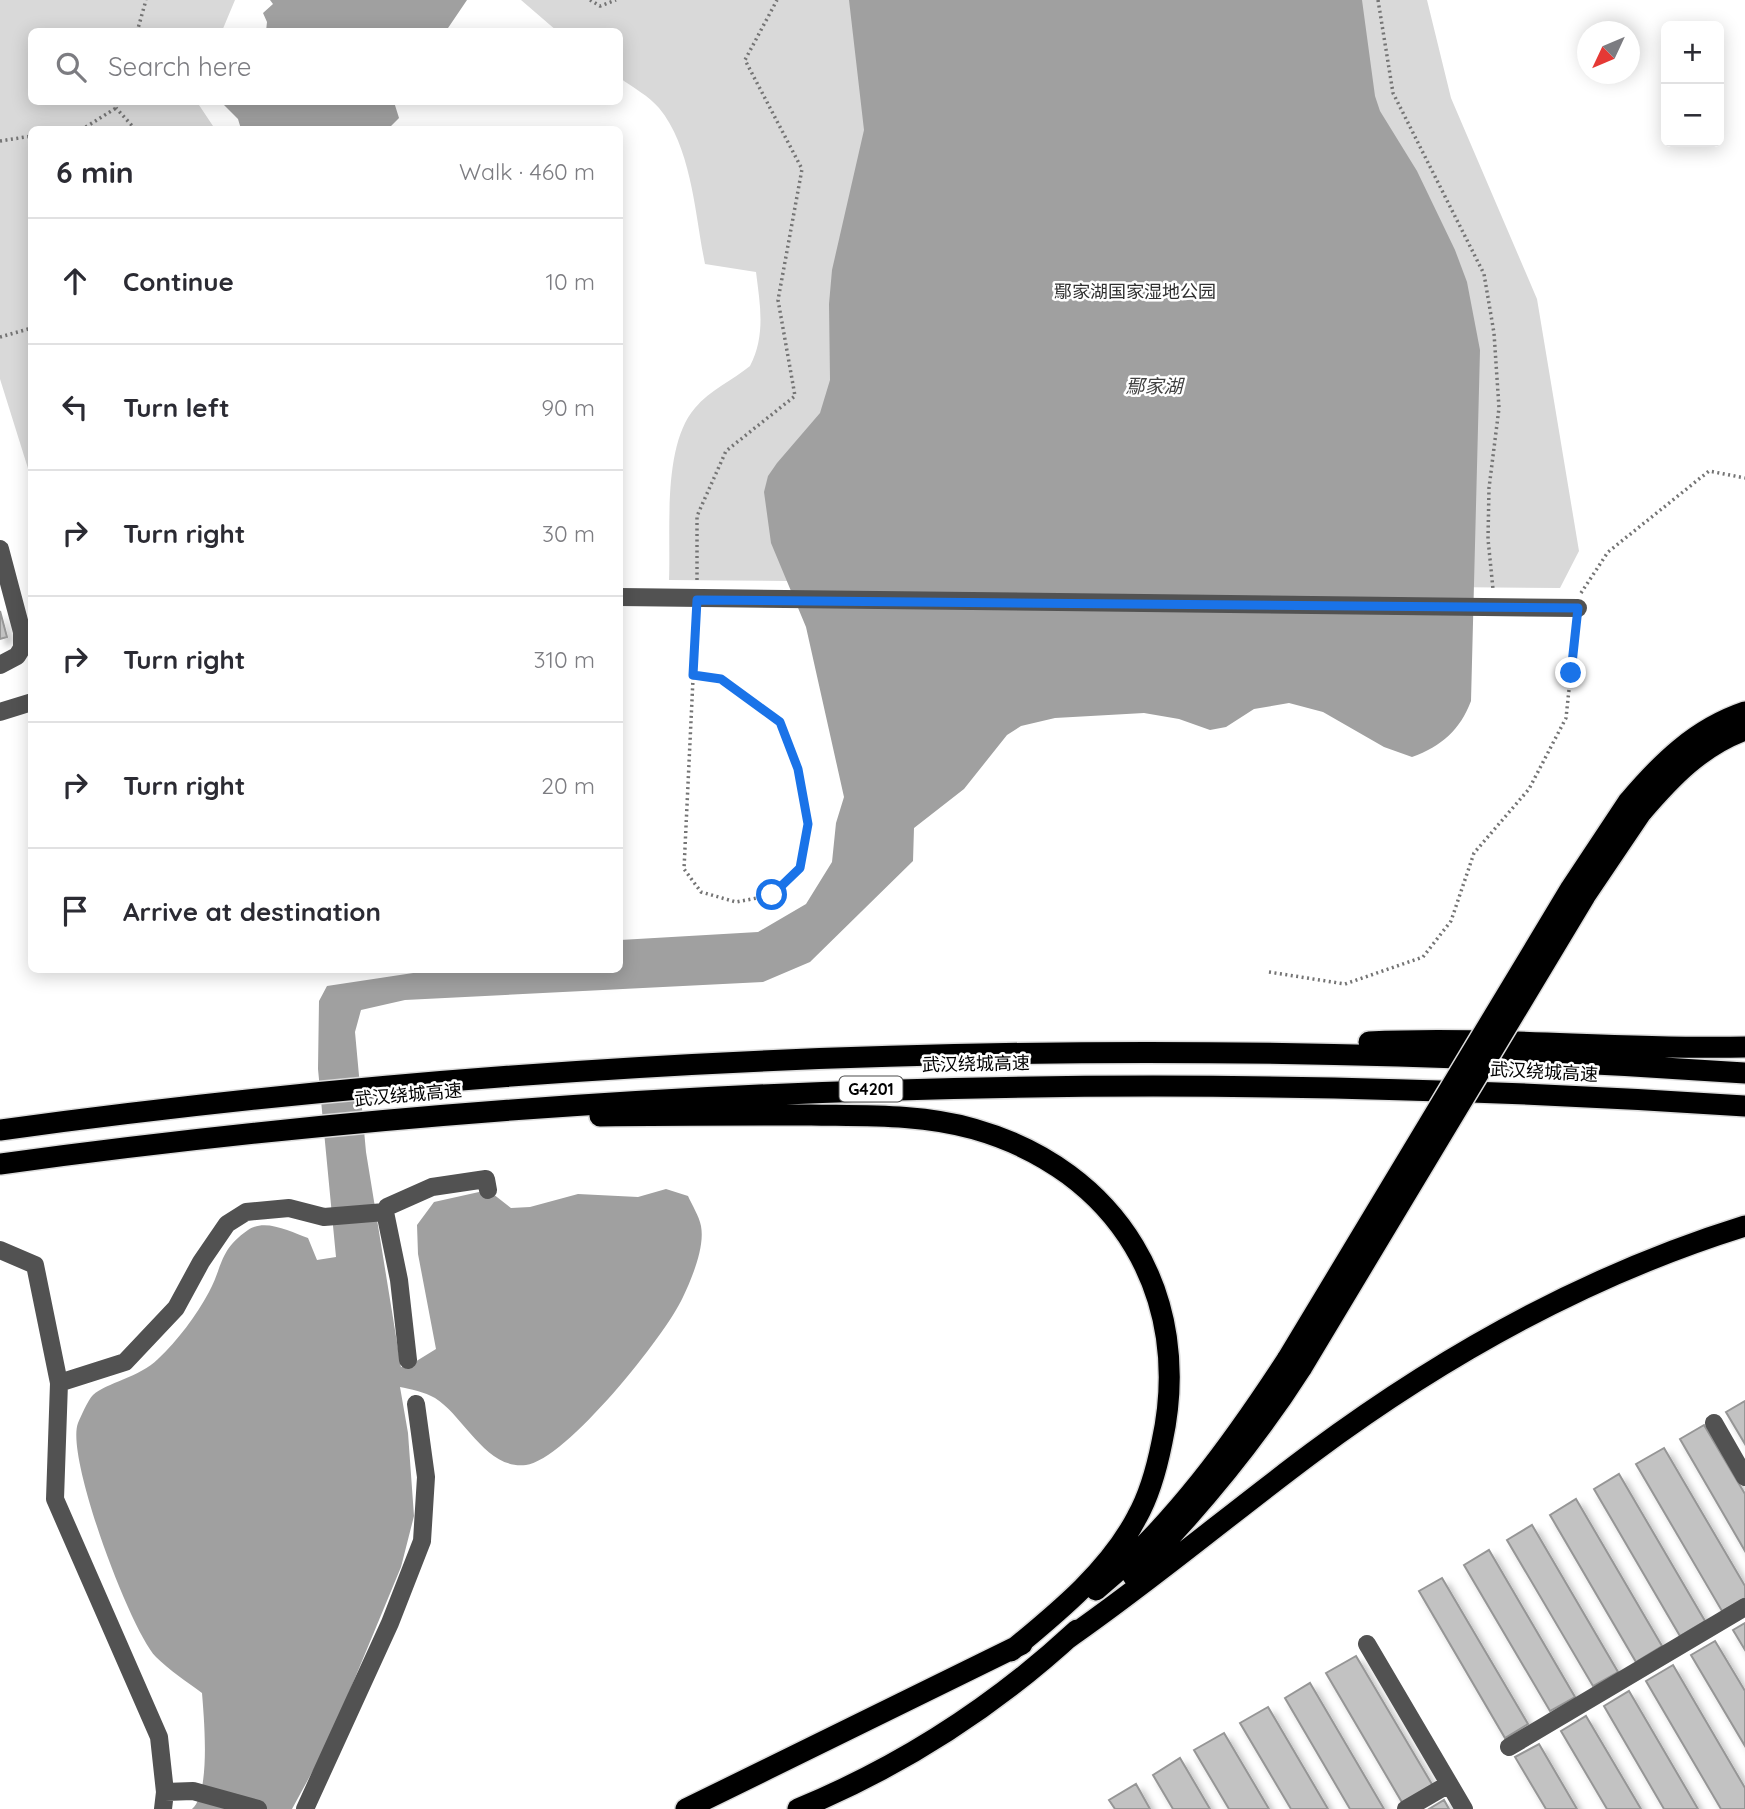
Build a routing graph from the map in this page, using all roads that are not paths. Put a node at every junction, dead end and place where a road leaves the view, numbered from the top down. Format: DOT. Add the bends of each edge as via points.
graph roads {
  1 [pos="0,549"];
  2 [pos="623,597"];
  3 [pos="1578,608"];
  4 [pos="0,665"];
  5 [pos="28,703"];
  6 [pos="0,712"];
  7 [pos="1745,712"];
  8 [pos="1745,730"];
  9 [pos="1634,808"];
  10 [pos="1745,1046"];
  11 [pos="1186,1051"];
  12 [pos="1745,1073"];
  13 [pos="1745,1106"];
  14 [pos="398,1119"];
  15 [pos="0,1130"];
  16 [pos="0,1164"];
  17 [pos="488,1189"];
  18 [pos="385,1212"];
  19 [pos="1745,1226"];
  20 [pos="0,1250"];
  21 [pos="408,1360"];
  22 [pos="1295,1362"];
  23 [pos="59,1383"];
  24 [pos="416,1404"];
  25 [pos="1714,1423"];
  26 [pos="1745,1477"];
  27 [pos="1745,1607"];
  28 [pos="1068,1639"];
  29 [pos="1367,1644"];
  30 [pos="1011,1651"];
  31 [pos="1509,1747"];
  32 [pos="1449,1784"];
  33 [pos="164,1800"];
  34 [pos="258,1809"];
  35 [pos="305,1809"];
  36 [pos="686,1809"];
  37 [pos="798,1809"];
  38 [pos="1406,1809"];
  39 [pos="1464,1809"];
  1 -- 4 [label="street" via="23,639 17,656"];
  2 -- 3 [label="street"];
  5 -- 6 [label="street"];
  7 -- 9 [label="highway" via="1704,730 1655,771"];
  8 -- 9 [label="highway" via="1713,744"];
  9 -- 22 [label="highway, bridge" via="1571,888"];
  10 -- 11 [label="highway" via="1673,1048 1422,1039"];
  11 -- 12 [label="highway, 武汉绕城高速 / G4201" via="1536,1060"];
  11 -- 15 [label="highway, 武汉绕城高速 / G4201" via="909,1054 633,1067 337,1091"];
  13 -- 14 [label="highway, 武汉绕城高速 / G4201" via="1371,1088 1064,1085 772,1093"];
  14 -- 16 [label="highway, 武汉绕城高速 / G4201"];
  14 -- 30 [label="highway" via="704,1114 917,1118 1002,1138 1031,1150 1079,1183 1127,1232 1149,1271 1167,1336 1169,1405 1150,1484 1130,1530 1086,1584"];
  17 -- 18 [label="street" via="486,1179 432,1187"];
  18 -- 21 [label="street"];
  18 -- 23 [label="street" via="324,1217 289,1208 246,1212 227,1224 176,1308 125,1362"];
  19 -- 28 [label="highway" via="1609,1276 1537,1310 1445,1363 1310,1454 1133,1594"];
  20 -- 23 [label="street" via="35,1265"];
  22 -- 28 [label="highway" via="1252,1442 1188,1520"];
  22 -- 30 [label="highway" via="1153,1534 1073,1608"];
  23 -- 33 [label="street" via="55,1499 159,1737"];
  24 -- 35 [label="street" via="426,1477 422,1541"];
  25 -- 26 [label="street"];
  27 -- 31 [label="street"];
  28 -- 37 [label="highway" via="1006,1692 923,1749"];
  29 -- 32 [label="street"];
  30 -- 36 [label="highway"];
  32 -- 38 [label="street"];
  32 -- 39 [label="street"];
  33 -- 34 [label="street" via="193,1791"];
}
